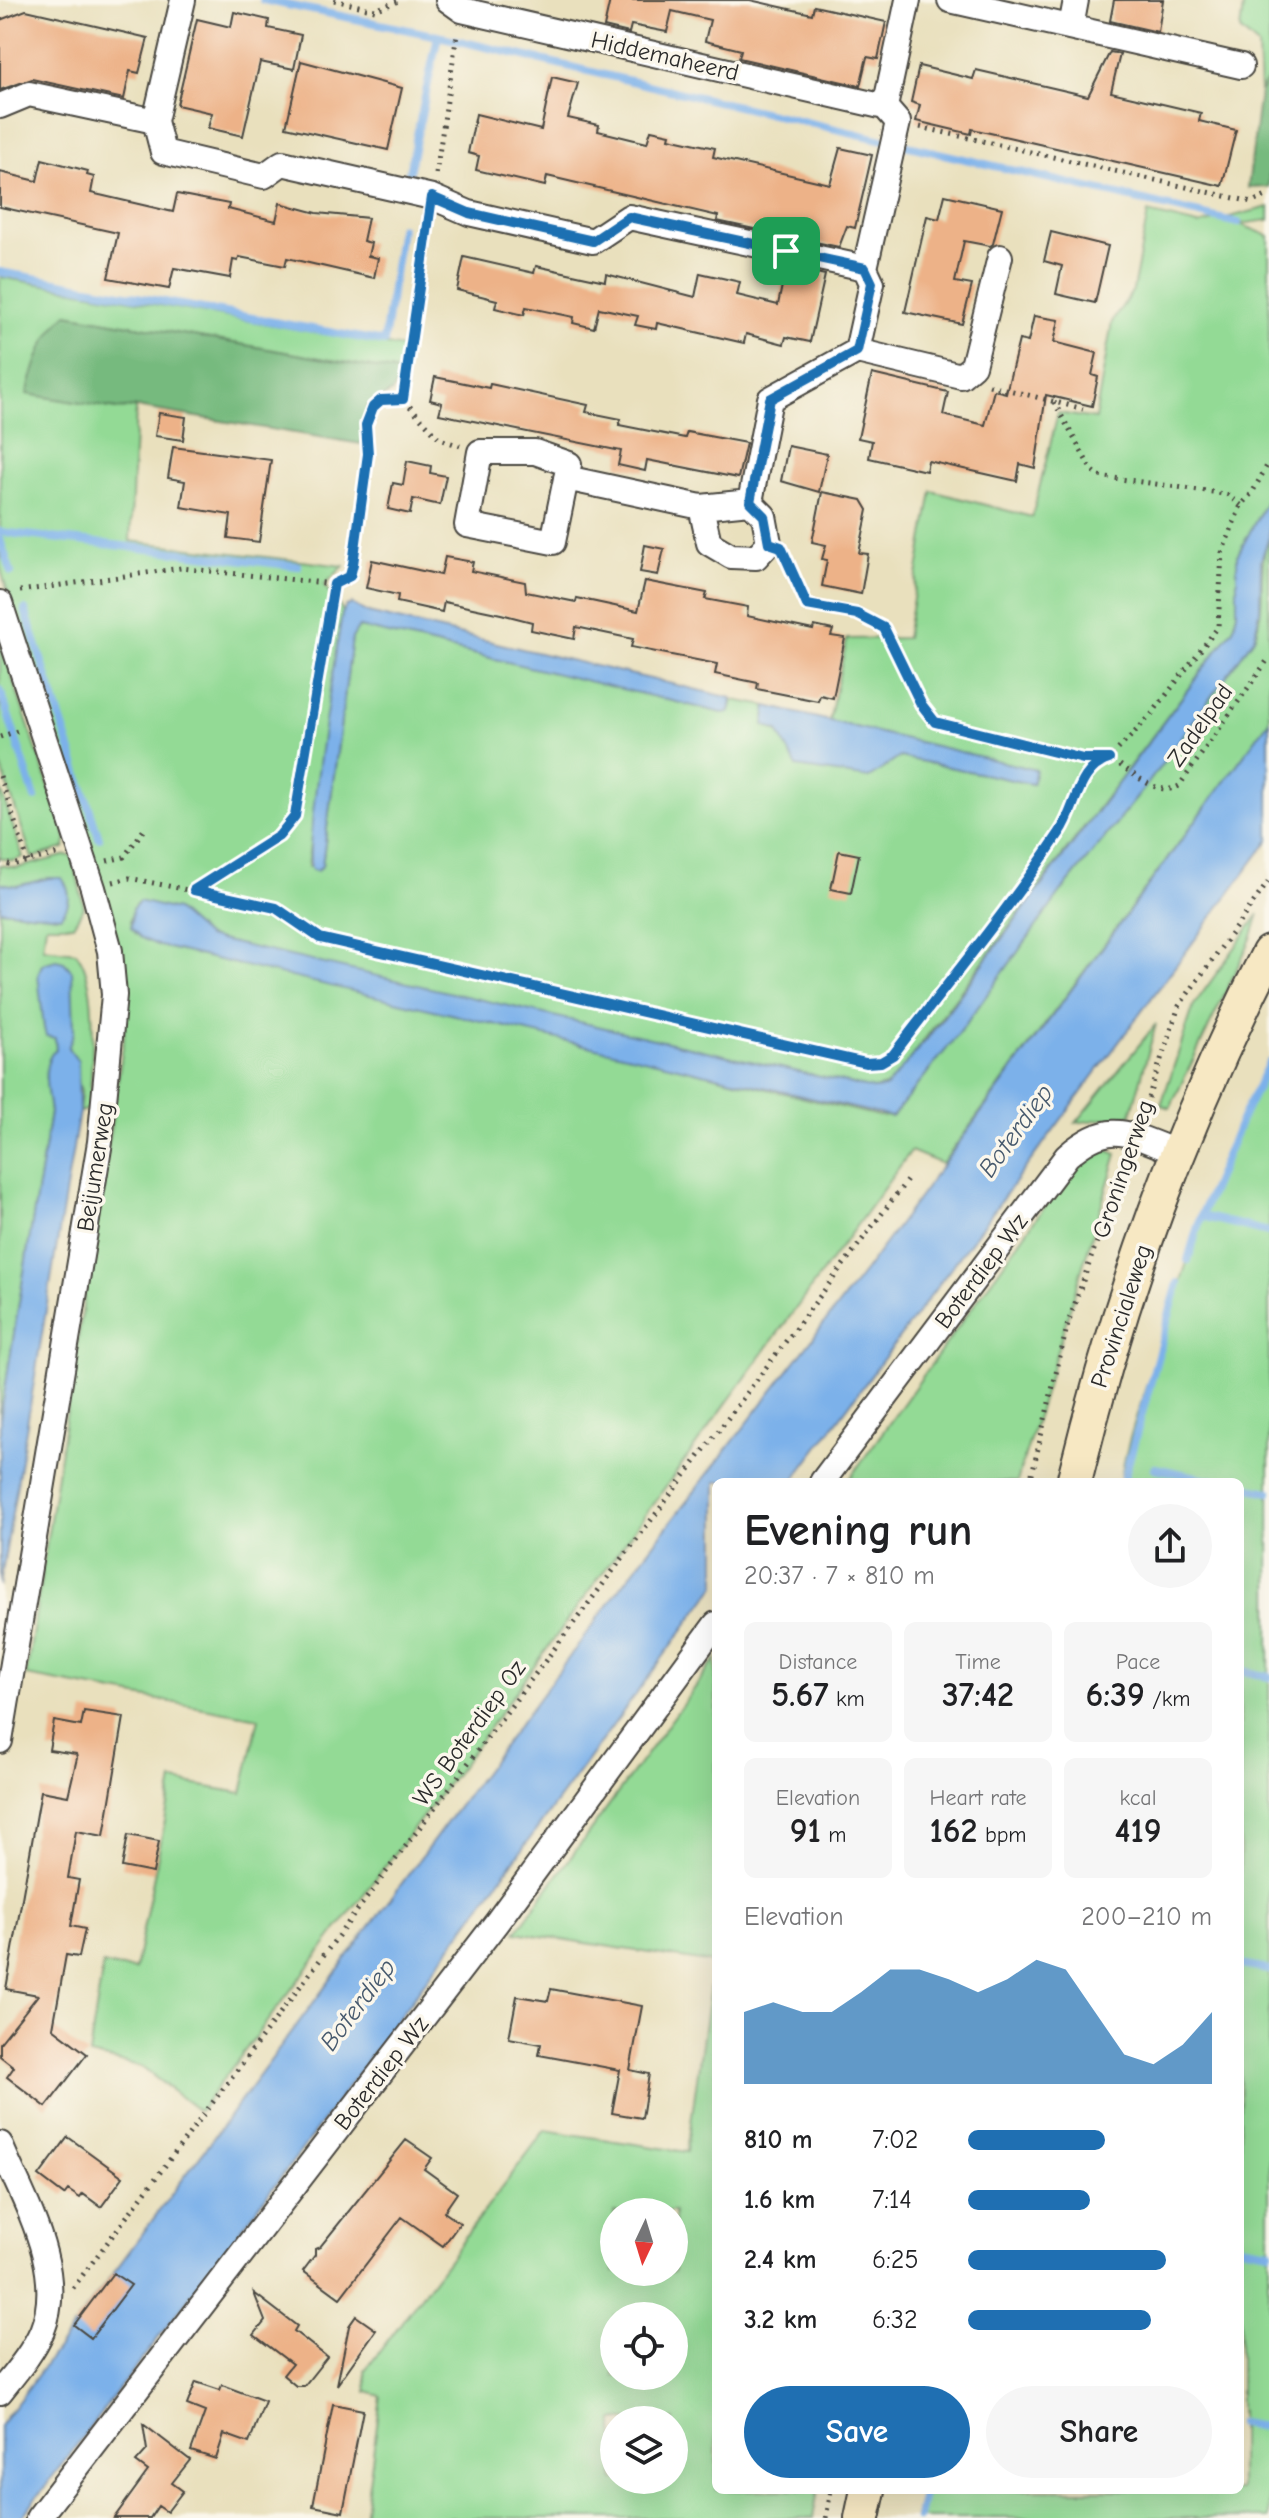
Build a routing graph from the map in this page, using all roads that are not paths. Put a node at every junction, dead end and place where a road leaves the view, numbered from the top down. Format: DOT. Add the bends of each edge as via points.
graph roads {
  1 [pos="183,0"];
  2 [pos="448,0"];
  3 [pos="908,0"];
  4 [pos="950,0"];
  5 [pos="1076,0"];
  6 [pos="1071,27"];
  7 [pos="1241,66"];
  8 [pos="0,106"];
  9 [pos="892,114"];
  10 [pos="155,121"];
  11 [pos="1000,257"];
  12 [pos="865,268"];
  13 [pos="857,351"];
  14 [pos="566,478"];
  15 [pos="750,502"];
  16 [pos="701,507"];
  17 [pos="8,597"];
  18 [pos="1269,953"];
  19 [pos="1176,1152"];
  20 [pos="825,1478"];
  21 [pos="1075,1478"];
  22 [pos="712,1629"];
  23 [pos="0,1741"];
  24 [pos="0,2144"];
  25 [pos="0,2392"];
  26 [pos="867,2494"];
  27 [pos="38,2518"];
  28 [pos="862,2518"];
  1 -- 10 [label="street"];
  2 -- 9 [label="street, Hiddemaheerd" via="462,10"];
  3 -- 9 [label="street"];
  4 -- 6 [label="street"];
  5 -- 6 [label="street"];
  6 -- 7 [label="street"];
  8 -- 10 [label="street" via="29,94"];
  9 -- 12 [label="street" via="889,160"];
  10 -- 12 [label="street" via="163,152 264,176 282,163 593,241 629,217"];
  11 -- 13 [label="street" via="973,366 961,376"];
  12 -- 13 [label="street" via="872,283"];
  13 -- 15 [label="street" via="770,399"];
  14 -- 14 [label="street" via="553,542 467,525 480,452 535,452 569,464"];
  14 -- 16 [label="street"];
  15 -- 16 [label="street"];
  15 -- 16 [label="street" via="764,516 769,543 756,557 731,556 709,543"];
  17 -- 23 [label="street, Beijumerweg" via="110,951 114,995 109,1075"];
  18 -- 19 [label="main road, Groningerweg"];
  19 -- 20 [label="street, Boterdiep Wz" via="1108,1131 1089,1137 1067,1156"];
  19 -- 21 [label="main road, Provincialeweg" via="1104,1360"];
  22 -- 27 [label="street, Boterdiep Wz" via="497,1922"];
  24 -- 25 [label="street" via="41,2243 50,2299 43,2330"];
  26 -- 28 [label="main road"];
}
